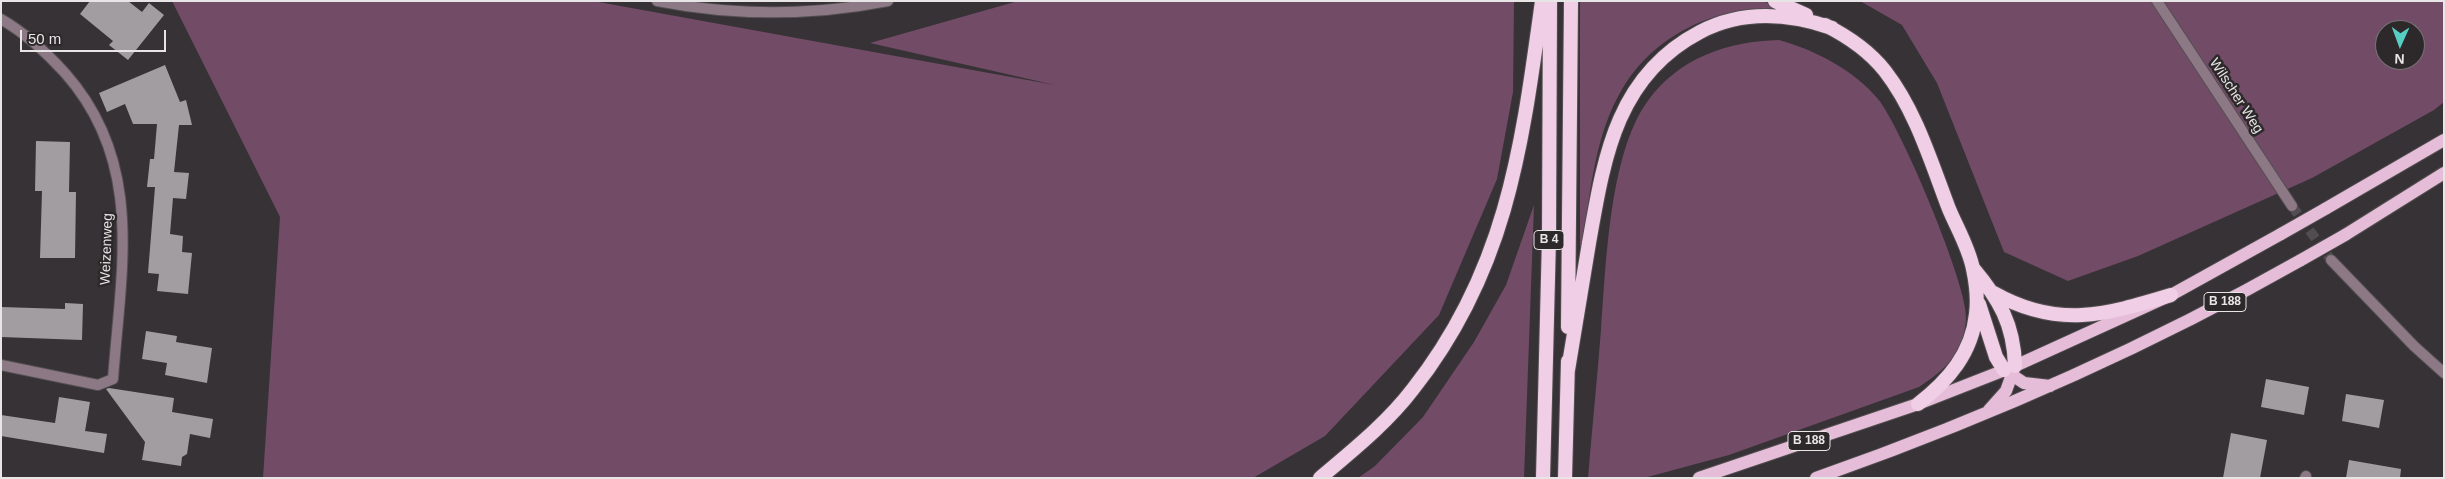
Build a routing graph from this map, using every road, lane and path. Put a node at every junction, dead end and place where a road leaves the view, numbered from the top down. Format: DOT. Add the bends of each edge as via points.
graph roads {
  1 [pos="657,1"];
  2 [pos="888,1"];
  3 [pos="1542,1"];
  4 [pos="1550,1"];
  5 [pos="1571,1"];
  6 [pos="1775,1"];
  7 [pos="2157,1"];
  8 [pos="1,19"];
  9 [pos="1832,28"];
  10 [pos="2444,140"];
  11 [pos="2444,173"];
  12 [pos="2292,206"];
  13 [pos="2331,260"];
  14 [pos="1973,267"];
  15 [pos="1994,293"];
  16 [pos="2170,295"];
  17 [pos="1977,296"];
  18 [pos="1,365"];
  19 [pos="1568,370"];
  20 [pos="2011,371"];
  21 [pos="2444,373"];
  22 [pos="2051,386"];
  23 [pos="1918,404"];
  24 [pos="1984,415"];
  25 [pos="1320,478"];
  26 [pos="1543,478"];
  27 [pos="1565,478"];
  28 [pos="1699,478"];
  29 [pos="1816,478"];
  1 -- 2 [label="street" via="732,12 776,13 826,11"];
  3 -- 25 [label="highway" via="1521,144 1504,214 1482,276 1451,335 1413,390 1368,438"];
  4 -- 26 [label="highway, B 4"];
  5 -- 19 [label="highway, B 4"];
  6 -- 9 [label="highway"];
  7 -- 12 [label="street, Wilscher Weg"];
  8 -- 18 [label="street, Weizenweg" via="56,63 91,105 120,183 124,232 113,379 98,385"];
  9 -- 14 [label="highway" via="1869,55 1898,88 1912,114"];
  9 -- 19 [label="highway" via="1784,16 1733,20 1682,41 1645,75 1626,104 1606,155"];
  10 -- 16 [label="main road, B 188, bridge"];
  11 -- 22 [label="main road, B 188, bridge" via="2301,260 2148,342"];
  13 -- 21 [label="street"];
  14 -- 15 [label="highway"];
  14 -- 17 [label="highway"];
  15 -- 16 [label="highway" via="2035,312 2060,315 2112,311"];
  15 -- 20 [label="highway" via="2011,332"];
  16 -- 20 [label="main road, B 188"];
  17 -- 20 [label="highway" via="1996,358"];
  17 -- 23 [label="highway" via="1976,315 1966,350 1946,380"];
  19 -- 27 [label="highway, B 4"];
  20 -- 22 [label="main road" via="2038,386"];
  20 -- 23 [label="main road, B 188"];
  20 -- 24 [label="main road, B 188" via="2006,391"];
  22 -- 24 [label="main road, B 188"];
  23 -- 28 [label="main road, B 188"];
  24 -- 29 [label="main road, B 188"];
}
